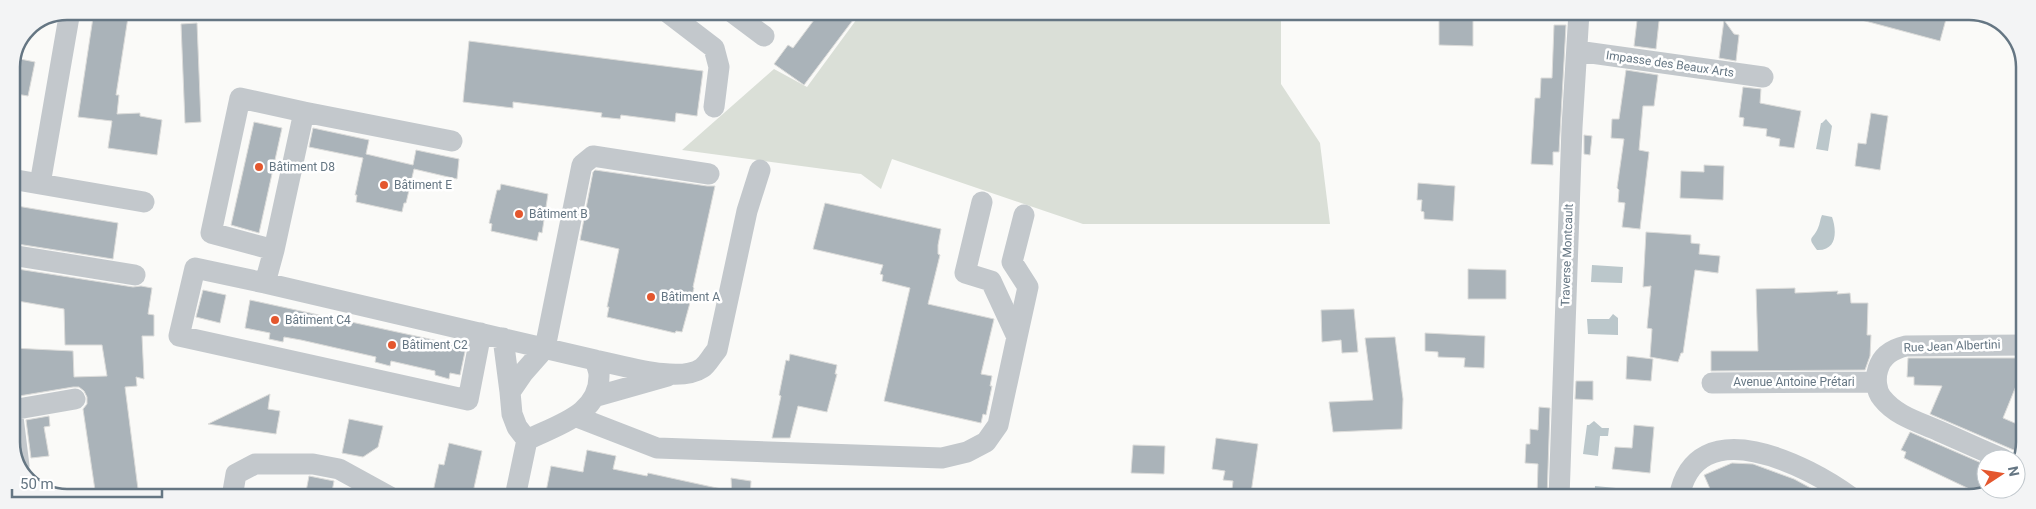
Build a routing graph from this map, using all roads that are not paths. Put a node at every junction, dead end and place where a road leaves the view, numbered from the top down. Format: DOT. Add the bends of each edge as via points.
graph roads {
  1 [pos="68,20"];
  2 [pos="677,20"];
  3 [pos="743,20"];
  4 [pos="1579,20"];
  5 [pos="764,36"];
  6 [pos="1577,51"];
  7 [pos="1762,77"];
  8 [pos="714,107"];
  9 [pos="304,112"];
  10 [pos="452,140"];
  11 [pos="760,170"];
  12 [pos="709,174"];
  13 [pos="20,181"];
  14 [pos="40,184"];
  15 [pos="144,202"];
  16 [pos="982,202"];
  17 [pos="1024,216"];
  18 [pos="274,250"];
  19 [pos="20,256"];
  20 [pos="135,275"];
  21 [pos="265,283"];
  22 [pos="481,333"];
  23 [pos="1017,337"];
  24 [pos="503,338"];
  25 [pos="2016,345"];
  26 [pos="545,348"];
  27 [pos="595,360"];
  28 [pos="671,376"];
  29 [pos="1876,382"];
  30 [pos="1712,383"];
  31 [pos="510,392"];
  32 [pos="594,397"];
  33 [pos="75,399"];
  34 [pos="20,409"];
  35 [pos="577,417"];
  36 [pos="527,440"];
  37 [pos="1980,449"];
  38 [pos="233,489"];
  39 [pos="375,489"];
  40 [pos="518,489"];
  41 [pos="1559,489"];
  42 [pos="1681,489"];
  43 [pos="1840,489"];
  1 -- 14 [label="street"];
  2 -- 8 [label="street" via="714,48 719,67"];
  3 -- 5 [label="street"];
  4 -- 6 [label="street, Traverse Montcault"];
  6 -- 7 [label="street, Impasse des Beaux Arts"];
  6 -- 41 [label="street, Traverse Montcault"];
  9 -- 10 [label="street"];
  9 -- 18 [label="street"];
  9 -- 18 [label="street" via="240,98 211,233"];
  11 -- 28 [label="street" via="747,211 717,350 703,368"];
  12 -- 26 [label="street" via="593,156 582,165"];
  13 -- 14 [label="street"];
  14 -- 15 [label="street"];
  16 -- 23 [label="street" via="965,273 990,281"];
  17 -- 23 [label="street" via="1012,262 1028,288"];
  18 -- 21 [label="street"];
  19 -- 20 [label="street"];
  21 -- 22 [label="street"];
  21 -- 22 [label="street" via="195,268 180,336 468,400"];
  22 -- 24 [label="street"];
  23 -- 35 [label="street" via="998,425 986,442 967,452 942,458 657,448"];
  24 -- 26 [label="street"];
  24 -- 31 [label="street"];
  25 -- 29 [label="street, Rue Jean Albertini" via="1906,346 1894,349 1880,362"];
  26 -- 27 [label="street"];
  26 -- 31 [label="street"];
  27 -- 28 [label="street"];
  27 -- 32 [label="street" via="599,375"];
  28 -- 32 [label="street"];
  29 -- 30 [label="street, Avenue Antoine Prétari"];
  29 -- 37 [label="street" via="1880,396 1897,412"];
  31 -- 36 [label="street" via="512,414"];
  32 -- 35 [label="street"];
  33 -- 34 [label="street"];
  35 -- 36 [label="street"];
  36 -- 40 [label="street"];
  38 -- 39 [label="street" via="236,474 255,464 314,464 339,469"];
  42 -- 43 [label="street" via="1691,468 1703,457 1722,450 1743,448 1781,458"];
}
